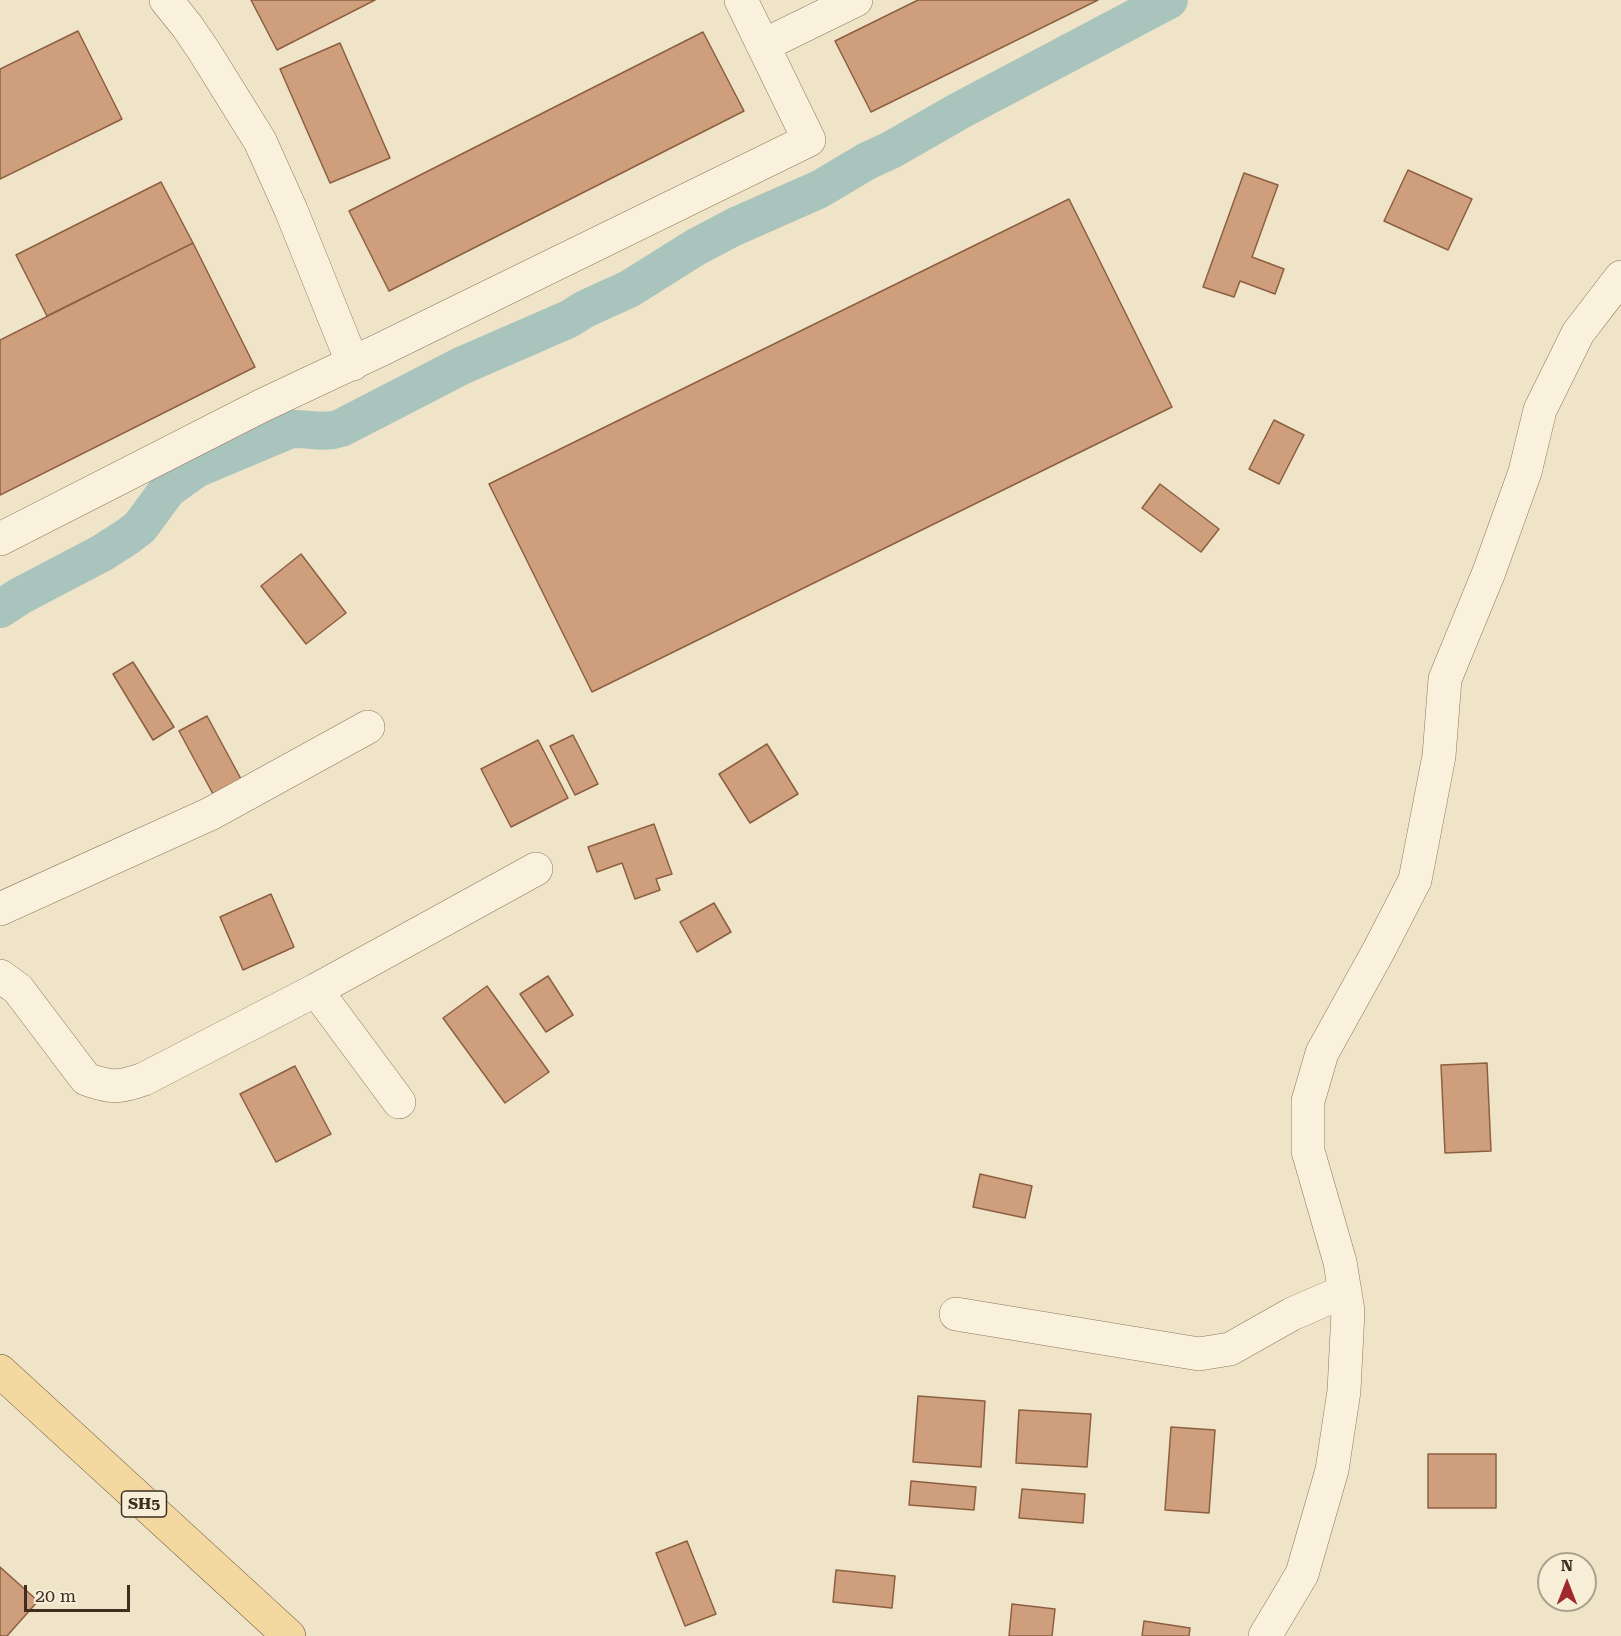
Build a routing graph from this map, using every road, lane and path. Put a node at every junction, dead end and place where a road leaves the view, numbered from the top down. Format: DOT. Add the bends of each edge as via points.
graph roads {
  1 [pos="166,0"];
  2 [pos="741,0"];
  3 [pos="856,0"];
  4 [pos="764,45"];
  5 [pos="1621,277"];
  6 [pos="353,364"];
  7 [pos="0,539"];
  8 [pos="368,727"];
  9 [pos="536,870"];
  10 [pos="0,909"];
  11 [pos="0,976"];
  12 [pos="316,990"];
  13 [pos="399,1102"];
  14 [pos="1345,1291"];
  15 [pos="956,1314"];
  16 [pos="0,1371"];
  17 [pos="289,1636"];
  18 [pos="1265,1636"];
  1 -- 6 [label="street" via="204,51 260,141"];
  2 -- 4 [label="street"];
  3 -- 4 [label="street"];
  4 -- 6 [label="street" via="809,140"];
  5 -- 14 [label="street" via="1578,333 1540,410 1525,472 1445,679 1439,756 1414,880 1322,1053 1308,1101 1308,1151"];
  6 -- 7 [label="street" via="261,406"];
  8 -- 10 [label="street" via="210,814"];
  9 -- 12 [label="street"];
  11 -- 12 [label="street" via="18,988 86,1079 124,1086"];
  12 -- 13 [label="street"];
  14 -- 15 [label="street" via="1292,1314 1230,1349 1199,1354"];
  14 -- 18 [label="street" via="1348,1311 1344,1391 1332,1470 1302,1574"];
  16 -- 17 [label="main road, SH5"];
}
